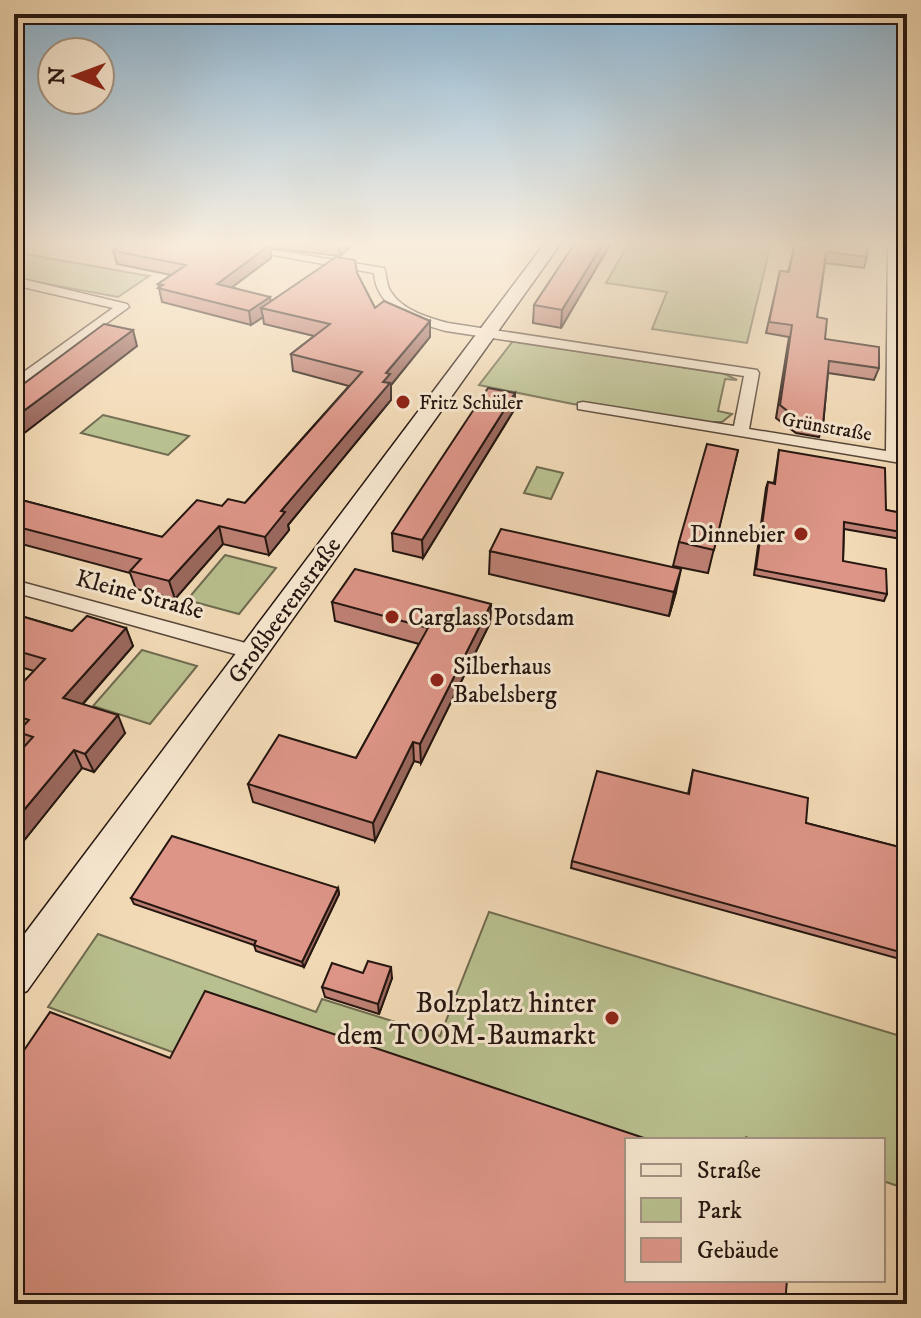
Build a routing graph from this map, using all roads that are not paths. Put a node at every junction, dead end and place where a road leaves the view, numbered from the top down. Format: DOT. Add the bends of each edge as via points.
graph roads {
  1 [pos="113,305"];
  2 [pos="397,305"];
  3 [pos="508,305"];
  4 [pos="896,305"];
  5 [pos="486,334"];
  6 [pos="14,386"];
  7 [pos="583,406"];
  8 [pos="741,431"];
  9 [pos="900,458"];
  10 [pos="14,586"];
  11 [pos="253,652"];
  12 [pos="14,978"];
  1 -- 6 [label="street" via="123,307"];
  2 -- 5 [label="street" via="446,327"];
  3 -- 5 [label="street, Großbeerenstraße"];
  4 -- 9 [label="street"];
  5 -- 8 [label="street" via="752,373"];
  5 -- 11 [label="street, Großbeerenstraße"];
  7 -- 8 [label="street, Grünstraße"];
  8 -- 9 [label="street, Grünstraße"];
  10 -- 11 [label="street, Kleine Straße"];
  11 -- 12 [label="street, Großbeerenstraße"];
}
